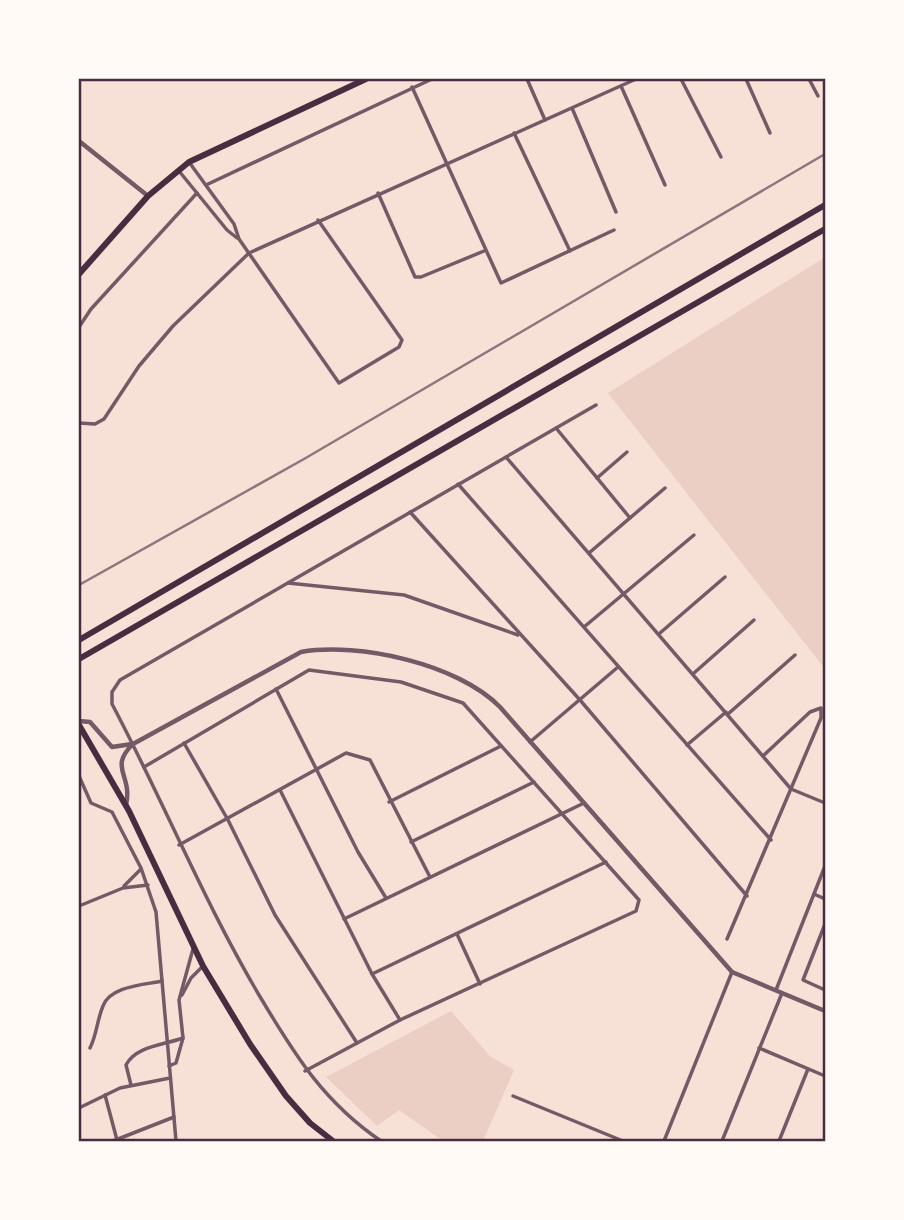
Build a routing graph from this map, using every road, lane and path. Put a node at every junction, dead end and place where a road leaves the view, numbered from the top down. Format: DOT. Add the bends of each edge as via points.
graph roads {
  1 [pos="366,79"];
  2 [pos="432,79"];
  3 [pos="528,79"];
  4 [pos="636,79"];
  5 [pos="681,79"];
  6 [pos="746,79"];
  7 [pos="809,79"];
  8 [pos="629,80"];
  9 [pos="621,86"];
  10 [pos="412,87"];
  11 [pos="818,96"];
  12 [pos="572,108"];
  13 [pos="545,120"];
  14 [pos="514,133"];
  15 [pos="770,133"];
  16 [pos="79,141"];
  17 [pos="721,157"];
  18 [pos="189,162"];
  19 [pos="446,163"];
  20 [pos="179,171"];
  21 [pos="664,184"];
  22 [pos="205,186"];
  23 [pos="197,193"];
  24 [pos="378,193"];
  25 [pos="148,196"];
  26 [pos="825,205"];
  27 [pos="616,212"];
  28 [pos="318,220"];
  29 [pos="825,229"];
  30 [pos="614,230"];
  31 [pos="239,239"];
  32 [pos="485,251"];
  33 [pos="570,252"];
  34 [pos="248,253"];
  35 [pos="79,274"];
  36 [pos="79,327"];
  37 [pos="596,405"];
  38 [pos="79,424"];
  39 [pos="556,428"];
  40 [pos="627,452"];
  41 [pos="506,457"];
  42 [pos="597,478"];
  43 [pos="458,484"];
  44 [pos="665,488"];
  45 [pos="410,512"];
  46 [pos="630,518"];
  47 [pos="694,535"];
  48 [pos="589,553"];
  49 [pos="725,577"];
  50 [pos="286,583"];
  51 [pos="625,593"];
  52 [pos="754,620"];
  53 [pos="584,627"];
  54 [pos="659,633"];
  55 [pos="520,636"];
  56 [pos="79,640"];
  57 [pos="795,655"];
  58 [pos="79,659"];
  59 [pos="618,667"];
  60 [pos="694,673"];
  61 [pos="276,689"];
  62 [pos="580,700"];
  63 [pos="727,713"];
  64 [pos="79,723"];
  65 [pos="530,742"];
  66 [pos="184,743"];
  67 [pos="133,744"];
  68 [pos="687,745"];
  69 [pos="501,746"];
  70 [pos="763,756"];
  71 [pos="144,767"];
  72 [pos="318,768"];
  73 [pos="79,776"];
  74 [pos="534,782"];
  75 [pos="792,789"];
  76 [pos="280,790"];
  77 [pos="389,802"];
  78 [pos="584,803"];
  79 [pos="825,803"];
  80 [pos="126,806"];
  81 [pos="563,814"];
  82 [pos="228,820"];
  83 [pos="771,840"];
  84 [pos="411,842"];
  85 [pos="179,845"];
  86 [pos="606,862"];
  87 [pos="825,866"];
  88 [pos="141,868"];
  89 [pos="430,877"];
  90 [pos="148,885"];
  91 [pos="123,888"];
  92 [pos="814,894"];
  93 [pos="747,896"];
  94 [pos="386,899"];
  95 [pos="825,899"];
  96 [pos="79,906"];
  97 [pos="344,919"];
  98 [pos="825,925"];
  99 [pos="457,934"];
  100 [pos="727,939"];
  101 [pos="193,947"];
  102 [pos="203,966"];
  103 [pos="732,972"];
  104 [pos="372,975"];
  105 [pos="162,981"];
  106 [pos="480,984"];
  107 [pos="825,990"];
  108 [pos="779,991"];
  109 [pos="179,1000"];
  110 [pos="825,1011"];
  111 [pos="400,1020"];
  112 [pos="183,1038"];
  113 [pos="356,1043"];
  114 [pos="168,1044"];
  115 [pos="90,1048"];
  116 [pos="759,1048"];
  117 [pos="170,1066"];
  118 [pos="808,1069"];
  119 [pos="305,1071"];
  120 [pos="825,1076"];
  121 [pos="170,1079"];
  122 [pos="131,1085"];
  123 [pos="105,1095"];
  124 [pos="513,1096"];
  125 [pos="79,1108"];
  126 [pos="174,1117"];
  127 [pos="115,1140"];
  128 [pos="176,1141"];
  129 [pos="334,1141"];
  130 [pos="381,1141"];
  131 [pos="623,1141"];
  132 [pos="664,1141"];
  133 [pos="722,1141"];
  134 [pos="779,1141"];
  1 -- 18 [label="main road"];
  2 -- 10 [label="street"];
  3 -- 13 [label="street"];
  4 -- 8 [label="street"];
  5 -- 17 [label="street"];
  6 -- 15 [label="street"];
  7 -- 11 [label="street"];
  8 -- 9 [label="street"];
  9 -- 12 [label="street"];
  9 -- 21 [label="street"];
  10 -- 19 [label="street"];
  10 -- 22 [label="street"];
  12 -- 13 [label="street"];
  12 -- 27 [label="street"];
  13 -- 14 [label="street"];
  14 -- 19 [label="street"];
  14 -- 33 [label="street"];
  16 -- 25 [label="street"];
  18 -- 20 [label="main road"];
  18 -- 22 [label="street"];
  19 -- 24 [label="street"];
  19 -- 32 [label="street"];
  20 -- 23 [label="street"];
  20 -- 25 [label="main road"];
  22 -- 31 [label="street" via="234,224"];
  23 -- 31 [label="street"];
  23 -- 36 [label="street"];
  24 -- 28 [label="street"];
  24 -- 32 [label="street" via="415,277"];
  25 -- 35 [label="main road"];
  26 -- 56 [label="main road"];
  28 -- 34 [label="street"];
  28 -- 34 [label="street" via="402,340 399,347 339,383"];
  29 -- 58 [label="main road"];
  30 -- 33 [label="street"];
  31 -- 34 [label="street"];
  32 -- 33 [label="street" via="500,283"];
  34 -- 38 [label="street" via="173,326 104,419"];
  37 -- 39 [label="street"];
  39 -- 41 [label="street"];
  39 -- 42 [label="street"];
  40 -- 42 [label="street"];
  41 -- 43 [label="street"];
  41 -- 48 [label="street"];
  42 -- 46 [label="street"];
  43 -- 45 [label="street"];
  43 -- 53 [label="street"];
  44 -- 46 [label="street"];
  45 -- 50 [label="street"];
  45 -- 55 [label="street"];
  46 -- 48 [label="street"];
  47 -- 51 [label="street"];
  48 -- 51 [label="street"];
  49 -- 54 [label="street"];
  50 -- 55 [label="street" via="404,595"];
  50 -- 67 [label="street" via="120,680 112,692 112,704"];
  51 -- 53 [label="street"];
  51 -- 54 [label="street"];
  52 -- 60 [label="street"];
  53 -- 59 [label="street"];
  54 -- 60 [label="street"];
  55 -- 62 [label="street"];
  57 -- 63 [label="street"];
  59 -- 62 [label="street"];
  59 -- 68 [label="street"];
  60 -- 63 [label="street"];
  61 -- 66 [label="street"];
  61 -- 69 [label="street" via="309,670 401,681 463,703"];
  61 -- 72 [label="street"];
  62 -- 65 [label="street"];
  62 -- 93 [label="street"];
  63 -- 68 [label="street"];
  63 -- 70 [label="street"];
  64 -- 67 [label="street" via="90,722 112,747"];
  64 -- 80 [label="main road"];
  65 -- 67 [label="street" via="490,697 460,679 399,659 315,649 301,652"];
  65 -- 78 [label="street"];
  66 -- 71 [label="street"];
  66 -- 82 [label="street"];
  67 -- 71 [label="street"];
  67 -- 80 [label="street" via="120,762 129,790"];
  68 -- 83 [label="street"];
  69 -- 74 [label="street"];
  69 -- 77 [label="street"];
  70 -- 75 [label="street"];
  70 -- 75 [label="street" via="810,712 821,708"];
  71 -- 85 [label="street"];
  72 -- 76 [label="street"];
  72 -- 77 [label="street" via="346,753 370,760"];
  72 -- 94 [label="street"];
  73 -- 88 [label="street" via="92,803 112,812"];
  74 -- 81 [label="street"];
  74 -- 84 [label="street"];
  75 -- 79 [label="street"];
  75 -- 83 [label="street"];
  76 -- 82 [label="street"];
  76 -- 97 [label="street"];
  77 -- 84 [label="street"];
  78 -- 81 [label="street"];
  78 -- 103 [label="street"];
  80 -- 101 [label="main road"];
  81 -- 86 [label="street"];
  81 -- 89 [label="street"];
  82 -- 85 [label="street"];
  82 -- 113 [label="street" via="275,915"];
  83 -- 93 [label="street"];
  84 -- 89 [label="street"];
  85 -- 119 [label="street" via="233,952"];
  86 -- 99 [label="street"];
  86 -- 106 [label="street" via="639,900 636,911"];
  87 -- 92 [label="street"];
  88 -- 90 [label="street"];
  88 -- 91 [label="street"];
  89 -- 94 [label="street"];
  90 -- 91 [label="street"];
  90 -- 105 [label="street" via="160,935"];
  91 -- 96 [label="street"];
  92 -- 95 [label="street"];
  92 -- 108 [label="street"];
  93 -- 100 [label="street"];
  94 -- 97 [label="street"];
  97 -- 104 [label="street"];
  98 -- 107 [label="street" via="803,980"];
  99 -- 104 [label="street"];
  99 -- 106 [label="street"];
  101 -- 102 [label="main road"];
  101 -- 109 [label="street"];
  102 -- 109 [label="street"];
  102 -- 129 [label="main road" via="286,1096"];
  103 -- 108 [label="street"];
  103 -- 132 [label="street"];
  104 -- 111 [label="street"];
  105 -- 114 [label="street"];
  105 -- 115 [label="street" via="109,997 103,1003"];
  106 -- 111 [label="street"];
  108 -- 110 [label="street"];
  108 -- 116 [label="street"];
  109 -- 112 [label="street"];
  111 -- 113 [label="street"];
  112 -- 114 [label="street"];
  112 -- 117 [label="street" via="180,1058"];
  113 -- 119 [label="street"];
  114 -- 117 [label="street"];
  114 -- 122 [label="street" via="147,1048 128,1062"];
  116 -- 118 [label="street"];
  116 -- 133 [label="street"];
  117 -- 121 [label="street"];
  118 -- 120 [label="street"];
  118 -- 134 [label="street"];
  119 -- 130 [label="street" via="340,1109"];
  121 -- 122 [label="street"];
  121 -- 126 [label="street"];
  122 -- 123 [label="street"];
  123 -- 125 [label="street"];
  123 -- 127 [label="street"];
  124 -- 131 [label="street"];
  126 -- 127 [label="street"];
  126 -- 128 [label="street"];
}
